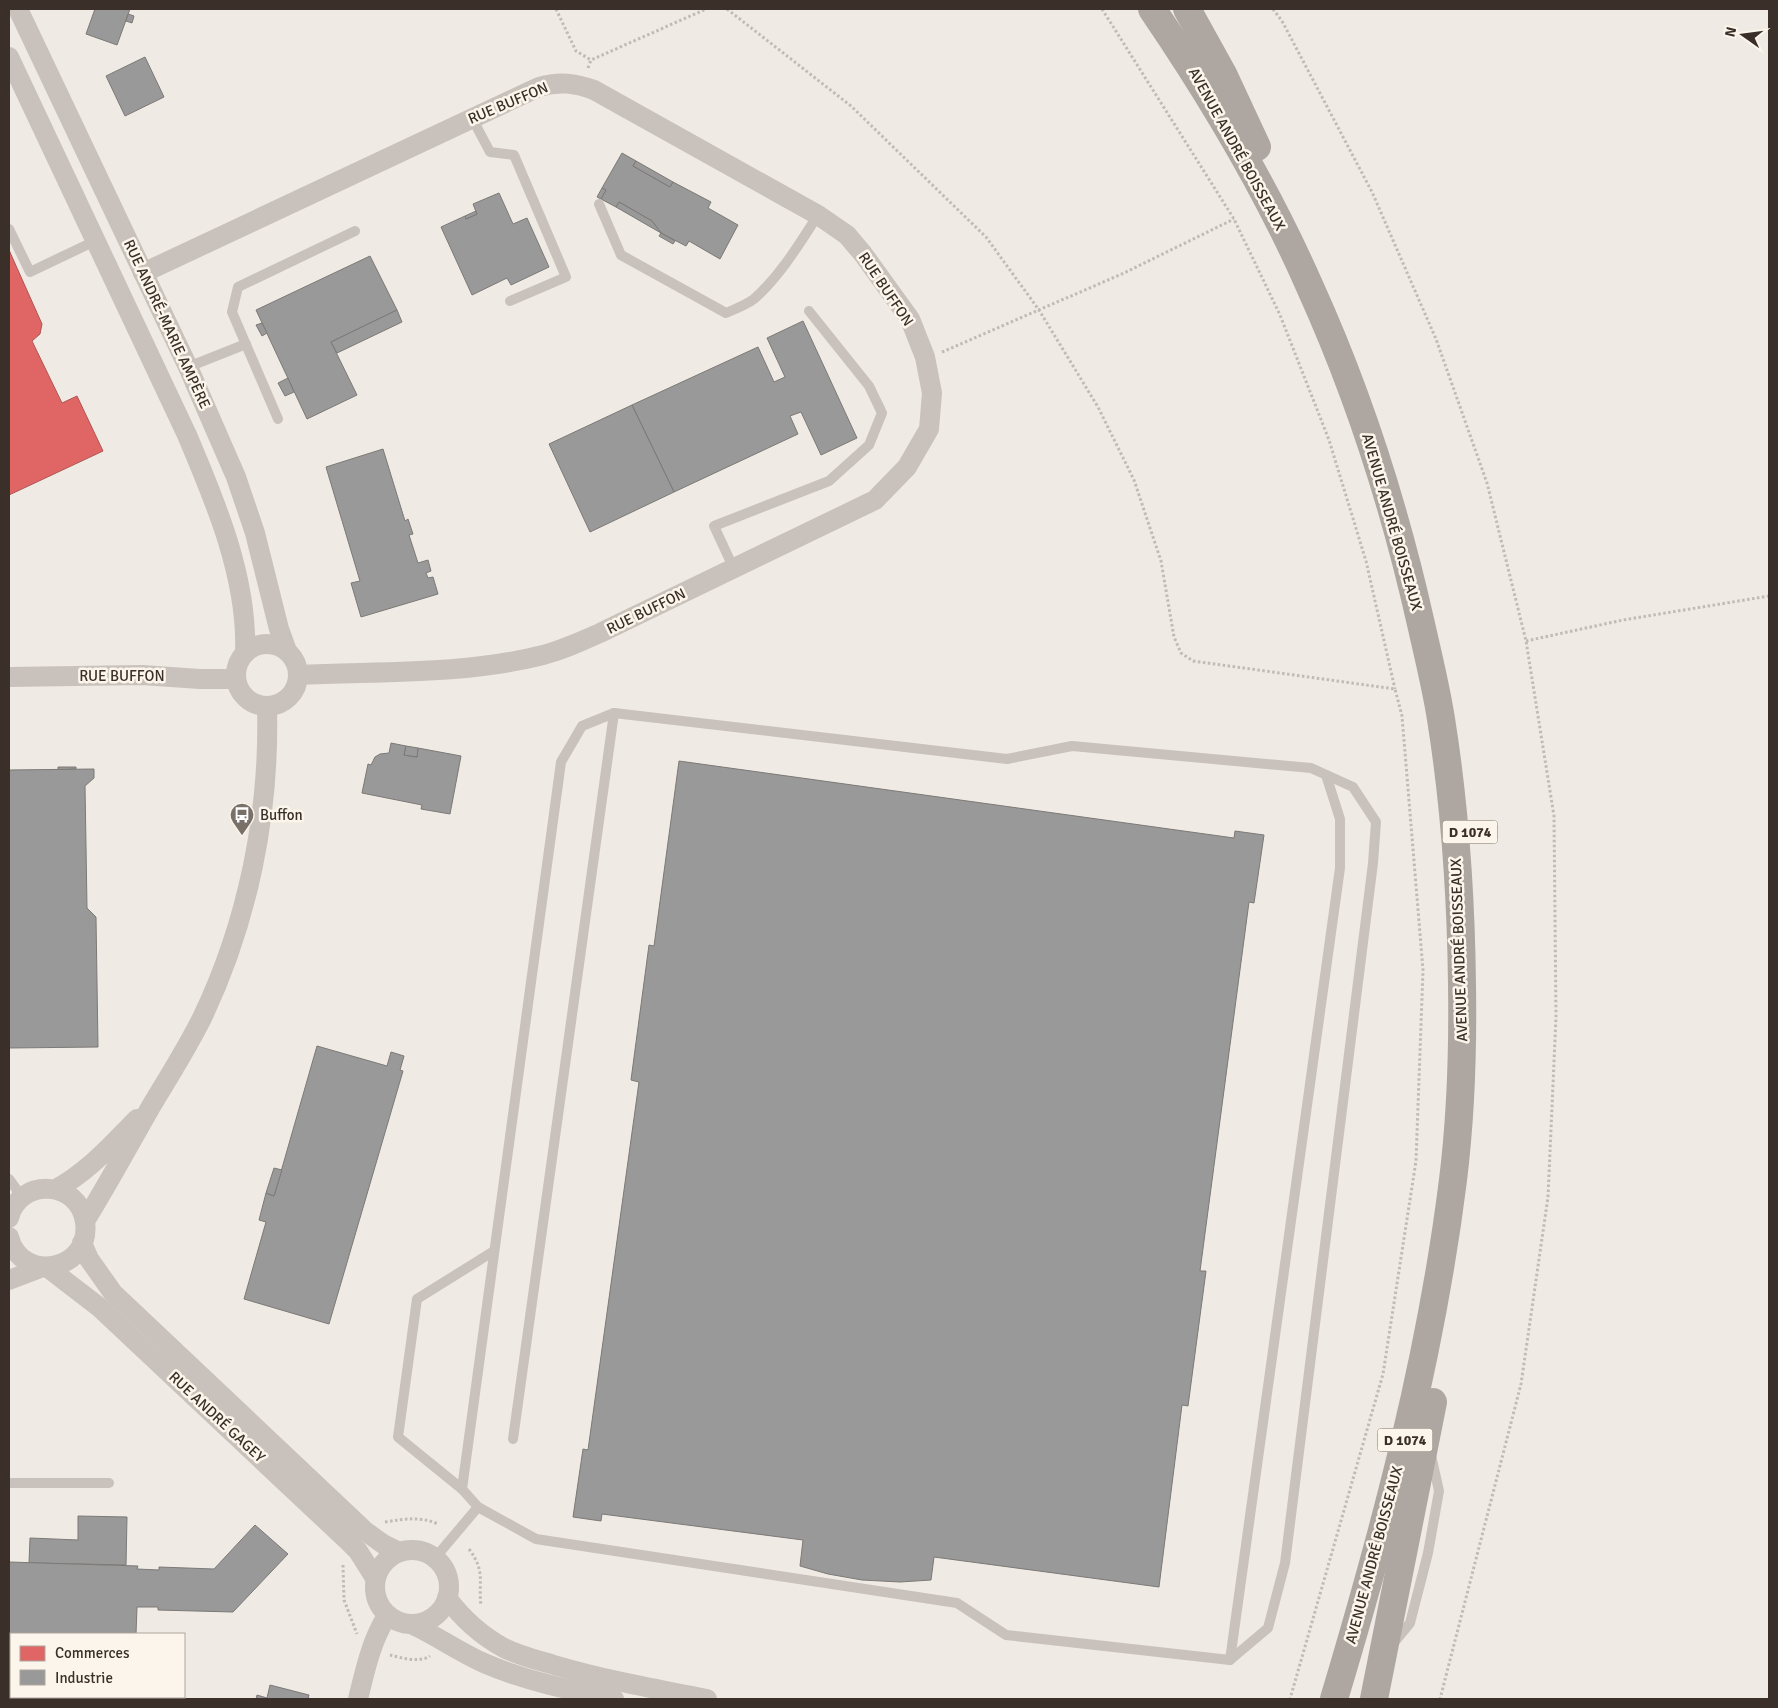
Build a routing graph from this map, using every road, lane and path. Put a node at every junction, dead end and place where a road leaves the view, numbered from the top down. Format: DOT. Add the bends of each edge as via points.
graph roads {
  1 [pos="18,9"];
  2 [pos="556,9"];
  3 [pos="706,9"];
  4 [pos="727,9"];
  5 [pos="1102,9"];
  6 [pos="1152,9"];
  7 [pos="1187,9"];
  8 [pos="1273,9"];
  9 [pos="9,57"];
  10 [pos="591,60"];
  11 [pos="582,85"];
  12 [pos="472,118"];
  13 [pos="599,204"];
  14 [pos="818,214"];
  15 [pos="1234,219"];
  16 [pos="9,229"];
  17 [pos="355,231"];
  18 [pos="95,241"];
  19 [pos="143,273"];
  20 [pos="510,301"];
  21 [pos="1040,310"];
  22 [pos="809,311"];
  23 [pos="246,344"];
  24 [pos="925,357"];
  25 [pos="188,367"];
  26 [pos="278,419"];
  27 [pos="734,568"];
  28 [pos="1769,596"];
  29 [pos="1526,641"];
  30 [pos="287,651"];
  31 [pos="245,653"];
  32 [pos="299,675"];
  33 [pos="9,677"];
  34 [pos="236,679"];
  35 [pos="1395,689"];
  36 [pos="267,707"];
  37 [pos="614,713"];
  38 [pos="1326,775"];
  39 [pos="154,1102"];
  40 [pos="9,1179"];
  41 [pos="56,1189"];
  42 [pos="22,1196"];
  43 [pos="9,1218"];
  44 [pos="85,1221"];
  45 [pos="9,1237"];
  46 [pos="82,1243"];
  47 [pos="494,1251"];
  48 [pos="45,1267"];
  49 [pos="9,1280"];
  50 [pos="513,1439"];
  51 [pos="9,1483"];
  52 [pos="109,1483"];
  53 [pos="462,1489"];
  54 [pos="478,1507"];
  55 [pos="382,1522"];
  56 [pos="438,1524"];
  57 [pos="468,1549"];
  58 [pos="399,1552"];
  59 [pos="342,1558"];
  60 [pos="435,1558"];
  61 [pos="375,1578"];
  62 [pos="447,1598"];
  63 [pos="482,1611"];
  64 [pos="388,1616"];
  65 [pos="413,1625"];
  66 [pos="361,1639"];
  67 [pos="383,1652"];
  68 [pos="434,1653"];
  69 [pos="1230,1660"];
  70 [pos="358,1699"];
  71 [pos="614,1699"];
  72 [pos="707,1699"];
  73 [pos="1334,1699"];
  74 [pos="1374,1699"];
  75 [pos="1440,1699"];
  1 -- 19 [label="street, RUE ANDRÉ-MARIE AMPÈRE"];
  2 -- 10 [label="path" via="576,51"];
  3 -- 10 [label="path"];
  4 -- 21 [label="path" via="851,106 986,237"];
  5 -- 15 [label="path"];
  6 -- 73 [label="main road, AVENUE ANDRÉ BOISSEAUX / D 1074" via="1215,104 1275,213 1310,287 1360,412 1383,477 1407,562 1441,718 1452,807 1459,880 1462,1016 1461,1088 1454,1176 1441,1270 1412,1413"];
  7 -- 74 [label="main road, AVENUE ANDRÉ BOISSEAUX / D 1074" via="1223,74 1305,248 1376,414 1429,585 1462,751 1476,899 1478,1042 1471,1174 1450,1315"];
  8 -- 29 [label="path" via="1372,192 1436,339 1487,482"];
  9 -- 18 [label="street, RUE ANDRÉ-MARIE AMPÈRE"];
  10 -- 11 [label="path"];
  11 -- 12 [label="street, RUE BUFFON" via="554,83 539,87"];
  11 -- 14 [label="street, RUE BUFFON"];
  12 -- 19 [label="street, RUE BUFFON"];
  12 -- 20 [label="lane" via="490,152 514,155 566,277"];
  13 -- 14 [label="lane" via="621,255 726,313 752,300 766,286 794,252"];
  14 -- 24 [label="street, RUE BUFFON" via="847,235 863,254 910,319"];
  15 -- 21 [label="path"];
  15 -- 35 [label="path" via="1280,315 1329,440 1366,561"];
  16 -- 18 [label="lane" via="30,272"];
  17 -- 23 [label="lane" via="238,287 232,312"];
  18 -- 31 [label="street, RUE ANDRÉ-MARIE AMPÈRE" via="187,435 212,496 228,540 244,614"];
  19 -- 25 [label="street, RUE ANDRÉ-MARIE AMPÈRE"];
  21 -- 24 [label="path"];
  22 -- 27 [label="lane" via="869,386 882,413 869,445 829,481 714,526"];
  23 -- 25 [label="lane"];
  23 -- 26 [label="lane"];
  24 -- 27 [label="street, RUE BUFFON" via="932,393 929,429 907,467 875,500"];
  25 -- 30 [label="street, RUE ANDRÉ-MARIE AMPÈRE" via="236,477"];
  27 -- 32 [label="street, RUE BUFFON" via="600,633 540,656 462,668"];
  28 -- 29 [label="path" via="1623,620"];
  29 -- 75 [label="path" via="1554,816 1556,1016 1548,1198 1521,1384"];
  30 -- 31 [label="street" via="280,646 261,644"];
  30 -- 32 [label="street, RUE ANDRÉ-MARIE AMPÈRE" via="298,666"];
  31 -- 34 [label="street, RUE ANDRÉ-MARIE AMPÈRE" via="236,669"];
  32 -- 36 [label="street" via="289,697"];
  33 -- 34 [label="street, RUE BUFFON" via="142,675"];
  34 -- 36 [label="street" via="238,688 250,701"];
  36 -- 39 [label="street" via="265,784 259,834 240,920 202,1017"];
  37 -- 38 [label="lane" via="1007,760 1072,746 1311,768"];
  37 -- 47 [label="lane" via="582,726 561,762"];
  37 -- 50 [label="lane"];
  38 -- 69 [label="lane" via="1340,819 1340,868"];
  38 -- 69 [label="lane" via="1353,787 1376,822 1374,863 1285,1563 1268,1628"];
  39 -- 41 [label="street" via="89,1168"];
  39 -- 44 [label="street"];
  40 -- 42 [label="lane"];
  41 -- 42 [label="street" via="38,1189"];
  41 -- 44 [label="street" via="76,1201"];
  42 -- 43 [label="street"];
  44 -- 46 [label="street"];
  45 -- 48 [label="street" via="24,1260"];
  46 -- 48 [label="street" via="68,1260"];
  46 -- 58 [label="street, RUE ANDRÉ GAGEY" via="113,1293 365,1531"];
  47 -- 53 [label="lane"];
  47 -- 53 [label="lane" via="417,1299 398,1437"];
  48 -- 49 [label="street"];
  48 -- 61 [label="street, RUE ANDRÉ GAGEY" via="99,1306 348,1541"];
  51 -- 52 [label="lane"];
  53 -- 54 [label="lane"];
  54 -- 60 [label="lane"];
  54 -- 69 [label="lane" via="536,1539 957,1603 1006,1635"];
  55 -- 56 [label="path" via="420,1518"];
  57 -- 63 [label="path" via="479,1567"];
  58 -- 60 [label="street" via="418,1550"];
  58 -- 61 [label="street" via="384,1562"];
  59 -- 66 [label="path" via="344,1600"];
  60 -- 62 [label="street" via="447,1576"];
  61 -- 64 [label="street" via="376,1599"];
  62 -- 65 [label="street" via="434,1617"];
  62 -- 72 [label="street" via="472,1626 520,1655 580,1672"];
  64 -- 65 [label="street"];
  64 -- 70 [label="street" via="373,1646"];
  65 -- 71 [label="street" via="459,1651 512,1674"];
  67 -- 68 [label="path" via="416,1659"];
}
